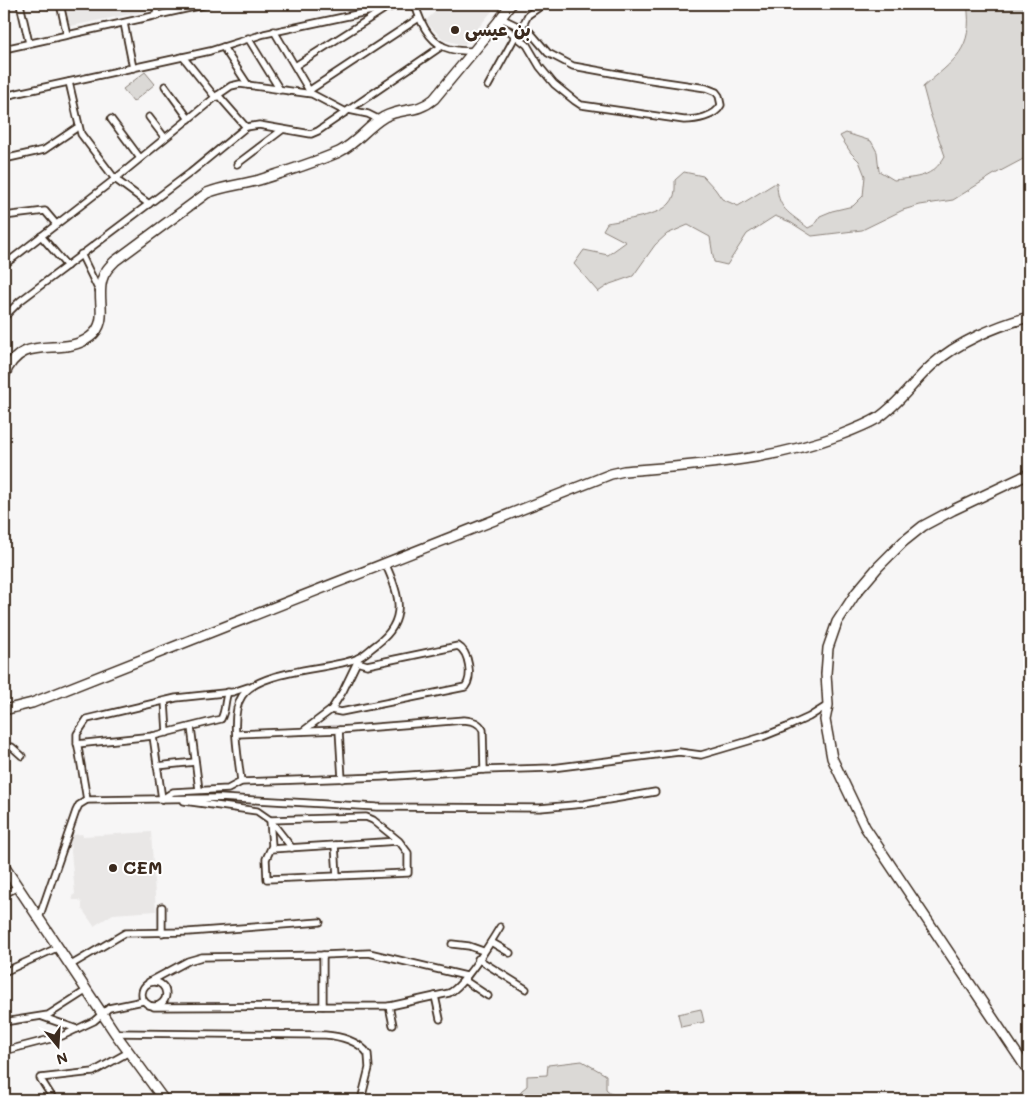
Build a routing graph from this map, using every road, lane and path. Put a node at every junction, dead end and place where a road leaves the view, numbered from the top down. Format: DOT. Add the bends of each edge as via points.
graph roads {
  1 [pos="20,4"];
  2 [pos="60,4"];
  3 [pos="154,4"];
  4 [pos="208,4"];
  5 [pos="404,4"];
  6 [pos="415,4"];
  7 [pos="511,4"];
  8 [pos="544,4"];
  9 [pos="195,5"];
  10 [pos="387,7"];
  11 [pos="157,16"];
  12 [pos="418,18"];
  13 [pos="500,20"];
  14 [pos="124,23"];
  15 [pos="522,27"];
  16 [pos="274,31"];
  17 [pos="67,35"];
  18 [pos="516,35"];
  19 [pos="248,38"];
  20 [pos="29,43"];
  21 [pos="442,46"];
  22 [pos="223,47"];
  23 [pos="4,49"];
  24 [pos="474,51"];
  25 [pos="183,57"];
  26 [pos="295,66"];
  27 [pos="133,68"];
  28 [pos="69,82"];
  29 [pos="248,85"];
  30 [pos="165,86"];
  31 [pos="488,86"];
  32 [pos="280,90"];
  33 [pos="310,92"];
  34 [pos="4,96"];
  35 [pos="217,96"];
  36 [pos="347,111"];
  37 [pos="149,117"];
  38 [pos="111,119"];
  39 [pos="189,119"];
  40 [pos="380,120"];
  41 [pos="78,126"];
  42 [pos="246,127"];
  43 [pos="282,130"];
  44 [pos="165,138"];
  45 [pos="140,158"];
  46 [pos="4,159"];
  47 [pos="237,164"];
  48 [pos="115,179"];
  49 [pos="149,204"];
  50 [pos="4,206"];
  51 [pos="5,215"];
  52 [pos="56,224"];
  53 [pos="41,236"];
  54 [pos="81,254"];
  55 [pos="4,264"];
  56 [pos="67,266"];
  57 [pos="100,293"];
  58 [pos="4,316"];
  59 [pos="1029,317"];
  60 [pos="4,376"];
  61 [pos="1029,474"];
  62 [pos="385,563"];
  63 [pos="357,660"];
  64 [pos="253,686"];
  65 [pos="228,692"];
  66 [pos="165,701"];
  67 [pos="828,705"];
  68 [pos="6,707"];
  69 [pos="332,710"];
  70 [pos="191,727"];
  71 [pos="339,730"];
  72 [pos="303,731"];
  73 [pos="167,733"];
  74 [pos="237,734"];
  75 [pos="153,736"];
  76 [pos="77,744"];
  77 [pos="4,747"];
  78 [pos="22,756"];
  79 [pos="195,762"];
  80 [pos="156,766"];
  81 [pos="484,770"];
  82 [pos="342,779"];
  83 [pos="242,782"];
  84 [pos="199,790"];
  85 [pos="655,792"];
  86 [pos="162,799"];
  87 [pos="88,800"];
  88 [pos="270,820"];
  89 [pos="399,841"];
  90 [pos="335,845"];
  91 [pos="292,848"];
  92 [pos="271,849"];
  93 [pos="4,866"];
  94 [pos="337,876"];
  95 [pos="18,887"];
  96 [pos="4,894"];
  97 [pos="162,907"];
  98 [pos="39,918"];
  99 [pos="320,922"];
  100 [pos="500,927"];
  101 [pos="162,933"];
  102 [pos="491,942"];
  103 [pos="452,944"];
  104 [pos="59,947"];
  105 [pos="484,951"];
  106 [pos="510,953"];
  107 [pos="323,956"];
  108 [pos="478,959"];
  109 [pos="71,965"];
  110 [pos="4,972"];
  111 [pos="465,978"];
  112 [pos="149,982"];
  113 [pos="526,989"];
  114 [pos="87,990"];
  115 [pos="436,996"];
  116 [pos="488,996"];
  117 [pos="143,1001"];
  118 [pos="154,1006"];
  119 [pos="323,1006"];
  120 [pos="389,1006"];
  121 [pos="103,1014"];
  122 [pos="43,1017"];
  123 [pos="440,1019"];
  124 [pos="4,1022"];
  125 [pos="393,1025"];
  126 [pos="77,1029"];
  127 [pos="115,1033"];
  128 [pos="4,1051"];
  129 [pos="130,1053"];
  130 [pos="1029,1072"];
  131 [pos="54,1100"];
  132 [pos="159,1100"];
  133 [pos="164,1100"];
  134 [pos="360,1100"];
  1 -- 20 [label="street"];
  2 -- 17 [label="street"];
  3 -- 11 [label="street"];
  4 -- 9 [label="street"];
  5 -- 10 [label="street"];
  6 -- 12 [label="street"];
  7 -- 13 [label="main road"];
  8 -- 15 [label="street" via="528,15"];
  9 -- 11 [label="street"];
  10 -- 16 [label="street"];
  10 -- 26 [label="street"];
  11 -- 14 [label="street"];
  12 -- 21 [label="street" via="422,27"];
  12 -- 33 [label="street"];
  13 -- 15 [label="street"];
  13 -- 18 [label="street"];
  13 -- 24 [label="main road"];
  14 -- 17 [label="street"];
  14 -- 27 [label="street"];
  15 -- 18 [label="street" via="548,52 573,66 706,88 716,92 721,105 711,114 684,120 581,105 554,84 527,44"];
  16 -- 19 [label="street"];
  16 -- 26 [label="street"];
  17 -- 20 [label="street"];
  18 -- 31 [label="street"];
  19 -- 22 [label="street"];
  19 -- 32 [label="street"];
  20 -- 23 [label="street"];
  21 -- 24 [label="street" via="451,50"];
  21 -- 36 [label="street"];
  22 -- 25 [label="street"];
  22 -- 29 [label="street"];
  24 -- 40 [label="main road" via="425,106"];
  25 -- 27 [label="street"];
  25 -- 35 [label="street"];
  26 -- 33 [label="street"];
  27 -- 28 [label="street"];
  28 -- 34 [label="street"];
  28 -- 41 [label="street"];
  29 -- 32 [label="street"];
  29 -- 35 [label="street" via="234,84"];
  30 -- 39 [label="street"];
  32 -- 33 [label="street"];
  33 -- 36 [label="street"];
  35 -- 39 [label="street"];
  35 -- 42 [label="street"];
  36 -- 40 [label="street" via="368,114"];
  36 -- 43 [label="street" via="314,133"];
  37 -- 44 [label="street"];
  38 -- 45 [label="street"];
  39 -- 44 [label="street"];
  40 -- 57 [label="main road" via="356,142 336,153 263,179 207,193 115,261 106,271"];
  41 -- 46 [label="street" via="44,150"];
  41 -- 48 [label="street" via="80,134"];
  42 -- 43 [label="street" via="259,125"];
  42 -- 49 [label="street"];
  43 -- 47 [label="street"];
  44 -- 45 [label="street"];
  45 -- 48 [label="street"];
  48 -- 49 [label="street"];
  48 -- 52 [label="street"];
  49 -- 54 [label="street"];
  50 -- 51 [label="street"];
  51 -- 52 [label="street" via="45,211"];
  52 -- 53 [label="street"];
  53 -- 55 [label="street"];
  53 -- 56 [label="street"];
  54 -- 56 [label="street"];
  54 -- 57 [label="street"];
  56 -- 58 [label="street"];
  57 -- 60 [label="main road" via="101,322 96,332 80,343 26,350 8,366"];
  59 -- 62 [label="main road" via="960,345 932,365 893,407 849,432 814,445 753,458 624,470"];
  61 -- 67 [label="main road" via="923,526 878,567 842,614 828,648"];
  62 -- 63 [label="street" via="397,592 397,619 388,634"];
  62 -- 68 [label="main road" via="32,703"];
  63 -- 64 [label="street" via="273,678"];
  63 -- 69 [label="street"];
  63 -- 69 [label="street" via="367,665 458,646 465,652 469,682 465,687 341,712"];
  64 -- 65 [label="street"];
  64 -- 74 [label="street" via="238,705"];
  65 -- 66 [label="street"];
  65 -- 70 [label="street" via="221,719"];
  66 -- 73 [label="street"];
  66 -- 76 [label="street" via="90,717 78,734"];
  67 -- 81 [label="street" via="787,728 701,755 680,752 561,767"];
  67 -- 130 [label="main road" via="826,720 832,758 865,827"];
  69 -- 72 [label="street"];
  70 -- 73 [label="street"];
  70 -- 79 [label="street"];
  71 -- 72 [label="street"];
  71 -- 81 [label="street" via="473,721 483,730"];
  71 -- 82 [label="street"];
  72 -- 74 [label="street"];
  73 -- 75 [label="street"];
  74 -- 83 [label="street"];
  75 -- 76 [label="street"];
  75 -- 80 [label="street"];
  76 -- 87 [label="street"];
  77 -- 78 [label="street" via="12,747"];
  79 -- 80 [label="street"];
  79 -- 84 [label="street"];
  80 -- 86 [label="street"];
  81 -- 82 [label="street"];
  82 -- 83 [label="street"];
  83 -- 84 [label="street" via="228,789"];
  84 -- 86 [label="street" via="173,792"];
  85 -- 86 [label="street" via="540,808 376,807 220,798"];
  86 -- 87 [label="street"];
  86 -- 88 [label="street" via="258,811"];
  87 -- 98 [label="street" via="76,811"];
  88 -- 89 [label="street" via="366,817"];
  88 -- 91 [label="street"];
  88 -- 92 [label="street"];
  89 -- 90 [label="street"];
  89 -- 94 [label="street" via="408,853 408,872"];
  90 -- 91 [label="street"];
  90 -- 94 [label="street"];
  91 -- 92 [label="street"];
  92 -- 94 [label="street" via="266,859 267,879"];
  93 -- 95 [label="main road"];
  95 -- 96 [label="street"];
  95 -- 98 [label="main road"];
  97 -- 101 [label="street"];
  98 -- 104 [label="main road"];
  99 -- 101 [label="street"];
  100 -- 102 [label="street"];
  101 -- 109 [label="street" via="121,934"];
  102 -- 105 [label="street"];
  102 -- 106 [label="street"];
  103 -- 105 [label="street"];
  104 -- 109 [label="main road"];
  104 -- 110 [label="street"];
  105 -- 108 [label="street"];
  107 -- 111 [label="street" via="368,953"];
  107 -- 112 [label="street" via="202,957"];
  107 -- 119 [label="street"];
  108 -- 111 [label="street"];
  108 -- 113 [label="street"];
  109 -- 114 [label="main road"];
  111 -- 115 [label="street" via="454,991"];
  111 -- 116 [label="street"];
  112 -- 117 [label="street" via="143,988"];
  112 -- 118 [label="street" via="158,982 166,992 162,1004"];
  114 -- 121 [label="main road"];
  114 -- 122 [label="street"];
  115 -- 120 [label="street"];
  115 -- 123 [label="street"];
  117 -- 118 [label="street"];
  117 -- 121 [label="street" via="108,1008"];
  118 -- 119 [label="street"];
  119 -- 120 [label="street"];
  120 -- 125 [label="street"];
  121 -- 126 [label="street"];
  121 -- 127 [label="main road"];
  122 -- 124 [label="street"];
  122 -- 126 [label="street"];
  126 -- 128 [label="street" via="51,1040"];
  127 -- 129 [label="main road"];
  127 -- 134 [label="street" via="325,1035 342,1038 358,1044 368,1054 369,1068"];
  129 -- 131 [label="street" via="93,1072 40,1078"];
  129 -- 132 [label="main road"];
  129 -- 133 [label="main road"];
}
